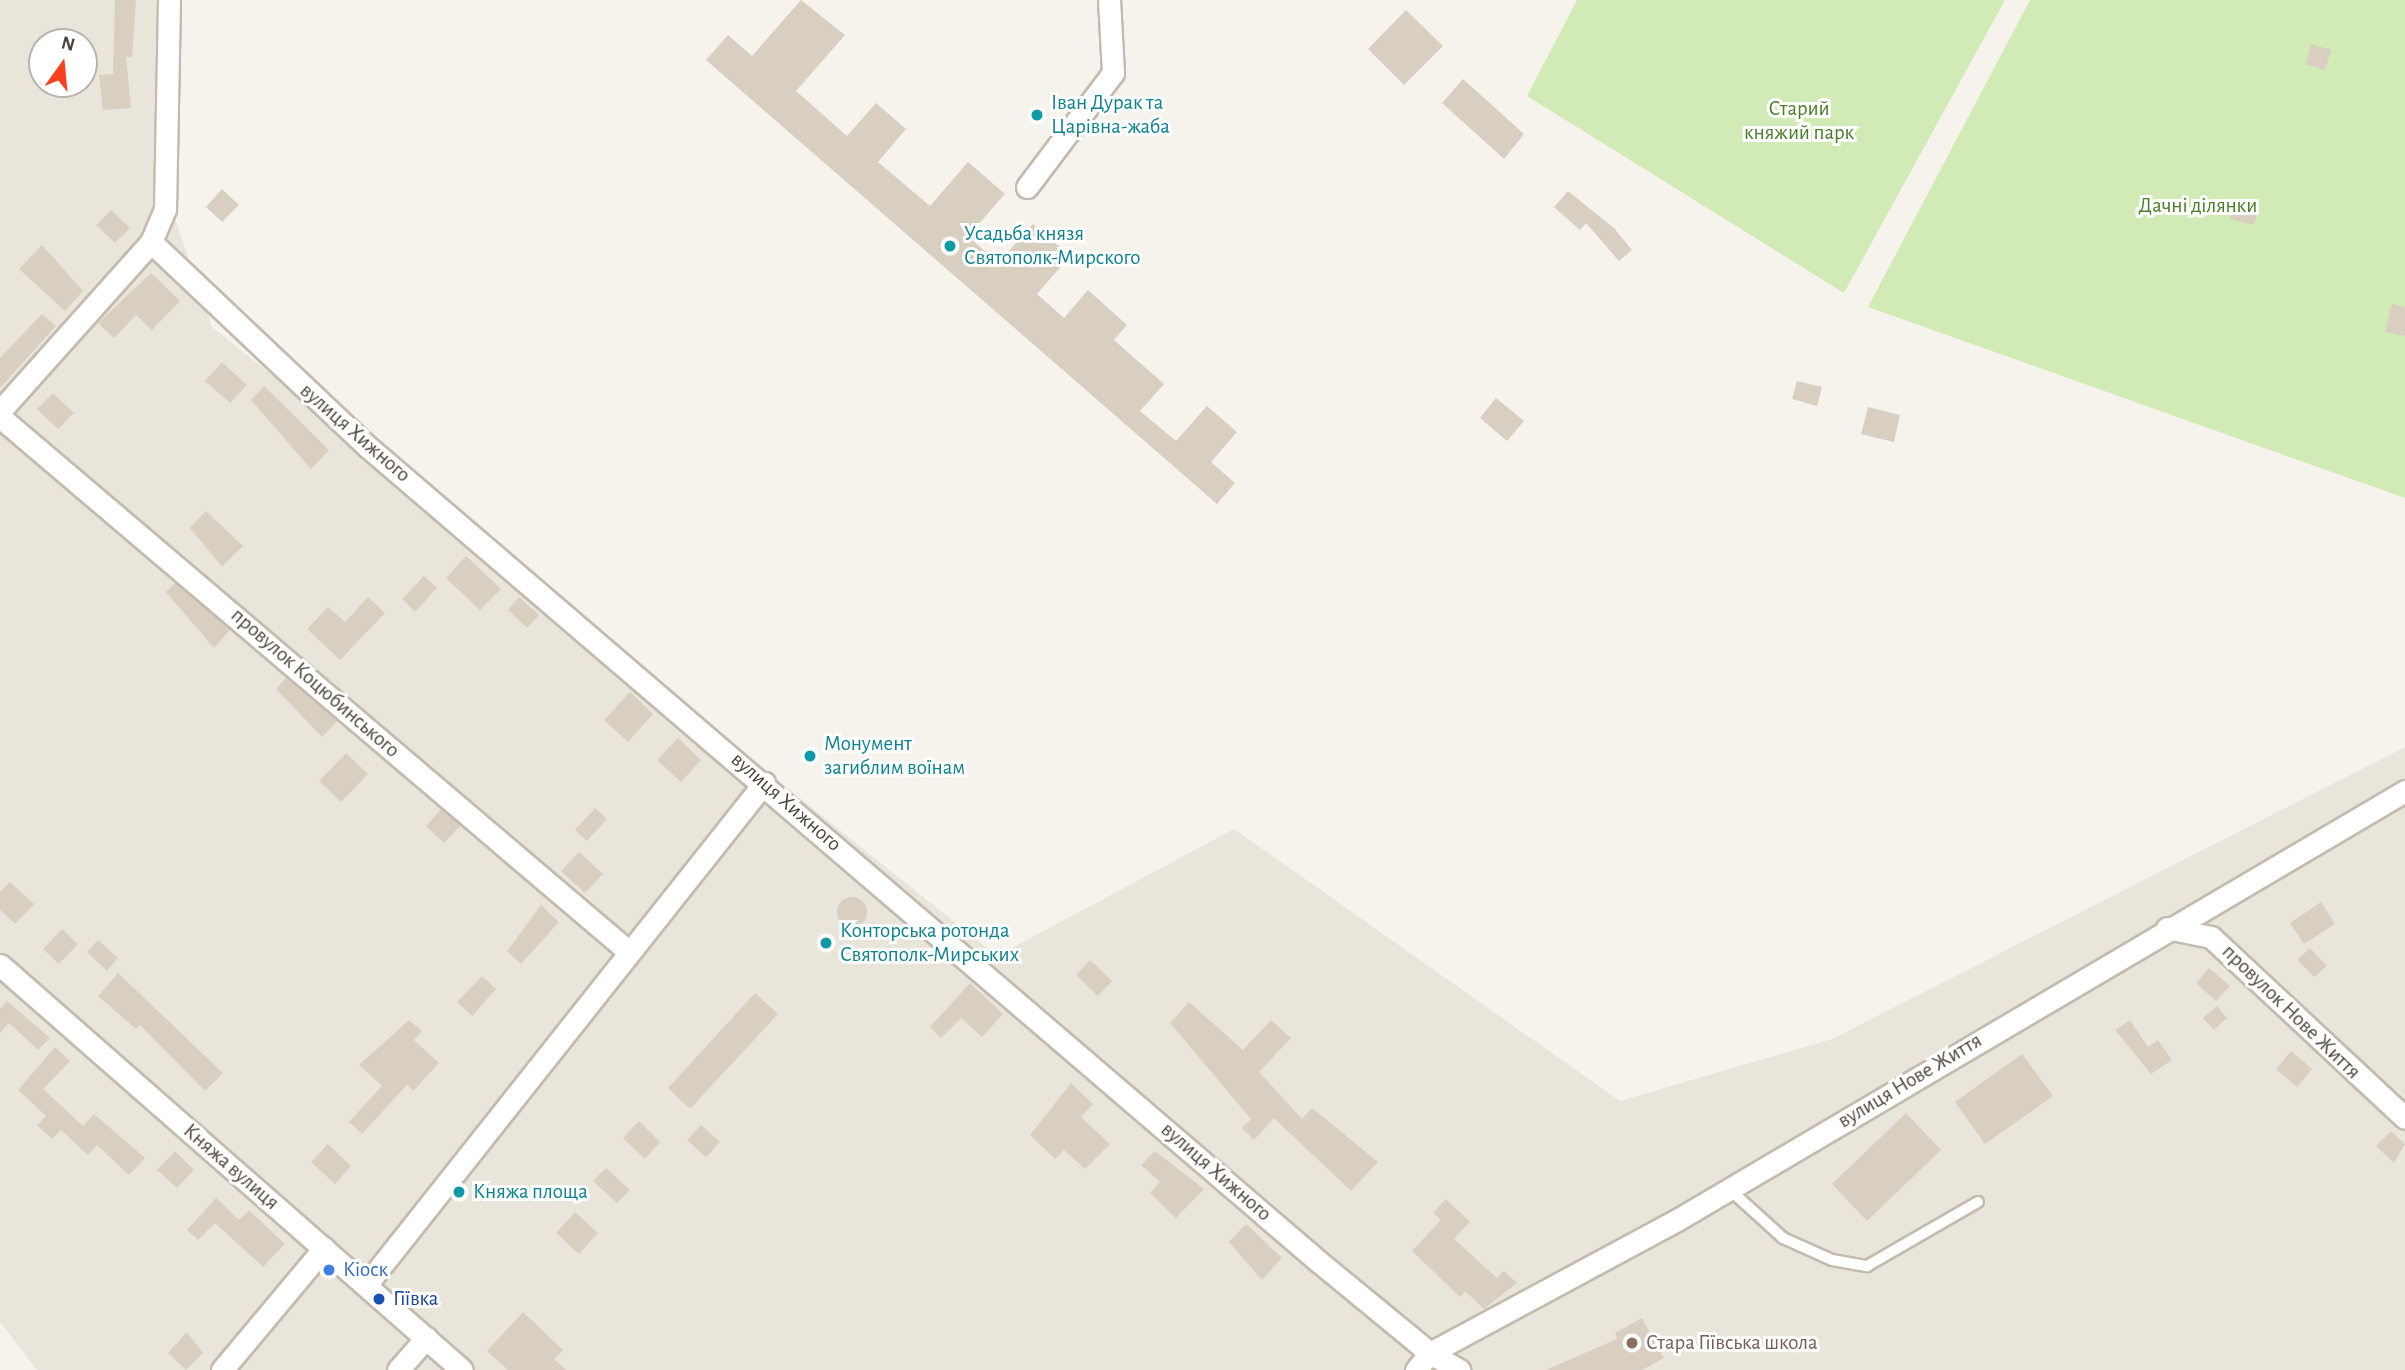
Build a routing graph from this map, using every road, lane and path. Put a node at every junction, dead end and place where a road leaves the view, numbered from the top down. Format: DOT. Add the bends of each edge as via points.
graph roads {
  1 [pos="169,0"];
  2 [pos="1109,0"];
  3 [pos="1027,187"];
  4 [pos="151,242"];
  5 [pos="0,411"];
  6 [pos="0,417"];
  7 [pos="764,783"];
  8 [pos="2405,791"];
  9 [pos="2167,928"];
  10 [pos="628,951"];
  11 [pos="0,965"];
  12 [pos="2405,1118"];
  13 [pos="1729,1189"];
  14 [pos="1978,1202"];
  15 [pos="324,1248"];
  16 [pos="366,1285"];
  17 [pos="426,1338"];
  18 [pos="1430,1353"];
  19 [pos="222,1370"];
  20 [pos="398,1370"];
  21 [pos="462,1370"];
  22 [pos="1416,1370"];
  23 [pos="1460,1370"];
  1 -- 4 [label="street" via="165,209"];
  2 -- 3 [label="street" via="1113,73"];
  4 -- 5 [label="street"];
  4 -- 7 [label="street, вулиця Хижного" via="368,447"];
  6 -- 10 [label="street, провулок Коцюбинського"];
  7 -- 10 [label="street"];
  7 -- 18 [label="street, вулиця Хижного"];
  8 -- 9 [label="street, вулиця Нове Життя"];
  9 -- 12 [label="street, провулок Нове Життя" via="2211,937"];
  9 -- 13 [label="street, вулиця Нове Життя"];
  10 -- 16 [label="street"];
  11 -- 15 [label="street, Княжа вулиця"];
  13 -- 14 [label="lane" via="1783,1238 1832,1260 1867,1266"];
  13 -- 18 [label="street, вулиця Нове Життя"];
  15 -- 16 [label="street, Княжа вулиця"];
  15 -- 19 [label="street"];
  16 -- 17 [label="street, Княжа вулиця"];
  17 -- 20 [label="street"];
  17 -- 21 [label="street, Княжа вулиця"];
  18 -- 22 [label="street, вулиця Нове Життя"];
  18 -- 23 [label="street, вулиця Хижного"];
}
